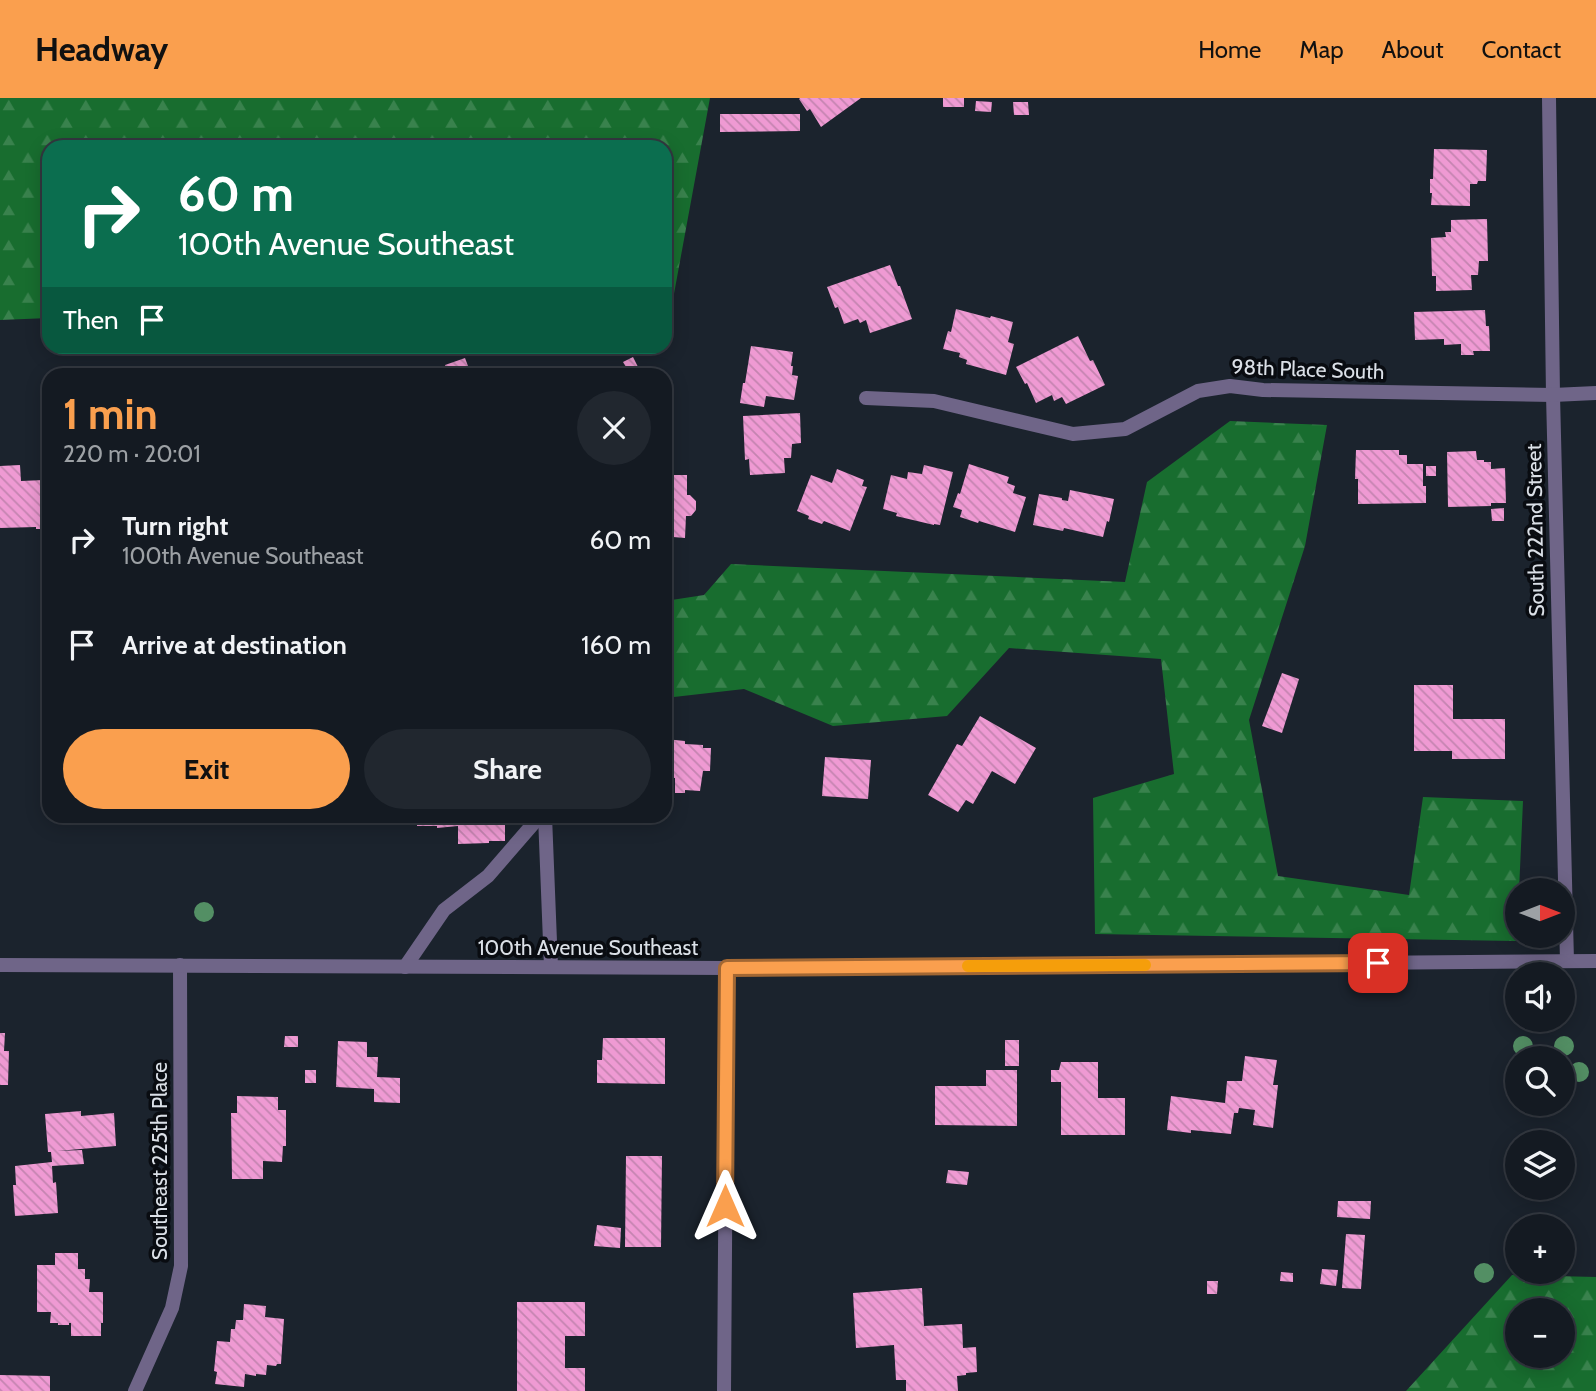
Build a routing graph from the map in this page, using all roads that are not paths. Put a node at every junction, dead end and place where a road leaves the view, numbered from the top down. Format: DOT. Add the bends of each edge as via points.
graph roads {
  1 [pos="1549,98"];
  2 [pos="1596,393"];
  3 [pos="1553,396"];
  4 [pos="866,398"];
  5 [pos="534,823"];
  6 [pos="545,823"];
  7 [pos="1567,961"];
  8 [pos="1596,961"];
  9 [pos="0,965"];
  10 [pos="180,965"];
  11 [pos="405,967"];
  12 [pos="551,967"];
  13 [pos="727,968"];
  14 [pos="135,1391"];
  15 [pos="724,1391"];
  1 -- 3 [label="street, South 222nd Street"];
  2 -- 3 [label="street, 98th Place South"];
  3 -- 4 [label="street, 98th Place South" via="1230,386 1198,391 1125,429 1073,434 934,401"];
  3 -- 7 [label="street, South 222nd Street"];
  5 -- 11 [label="street" via="488,876 444,910"];
  6 -- 12 [label="street"];
  7 -- 8 [label="street, 100th Avenue Southeast"];
  7 -- 13 [label="street, 100th Avenue Southeast"];
  9 -- 10 [label="street, 100th Avenue Southeast"];
  10 -- 11 [label="street, 100th Avenue Southeast"];
  10 -- 14 [label="street, Southeast 225th Place" via="181,1266 172,1308"];
  11 -- 12 [label="street, 100th Avenue Southeast"];
  12 -- 13 [label="street, 100th Avenue Southeast"];
  13 -- 15 [label="street"];
}
